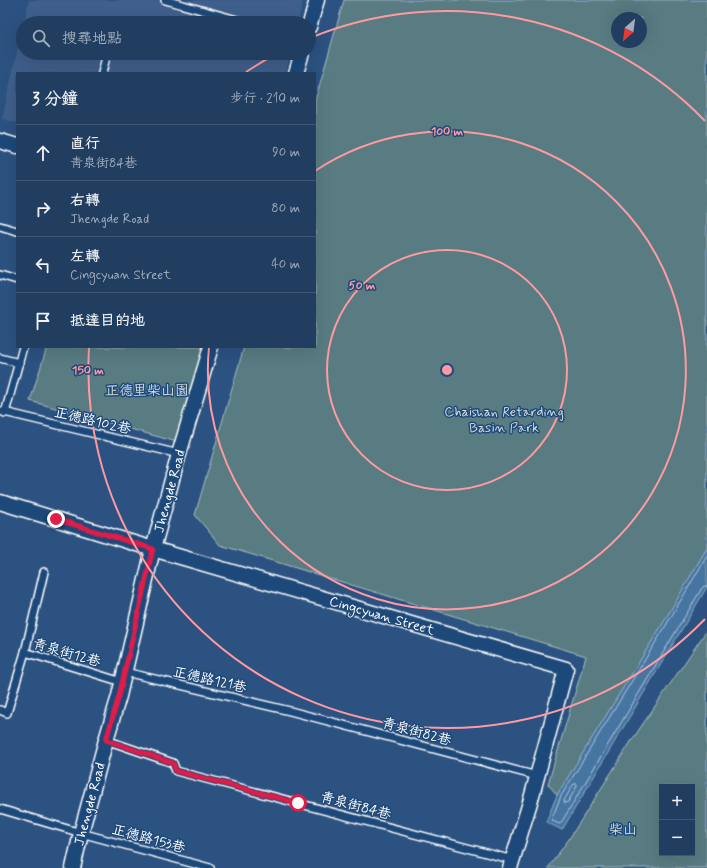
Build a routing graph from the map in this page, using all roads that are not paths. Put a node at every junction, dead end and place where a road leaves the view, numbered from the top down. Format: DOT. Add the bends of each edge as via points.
graph roads {
  1 [pos="165,0"];
  2 [pos="317,0"];
  3 [pos="223,16"];
  4 [pos="312,16"];
  5 [pos="105,60"];
  6 [pos="300,60"];
  7 [pos="102,72"];
  8 [pos="296,72"];
  9 [pos="0,141"];
  10 [pos="16,146"];
  11 [pos="0,226"];
  12 [pos="16,231"];
  13 [pos="0,275"];
  14 [pos="16,280"];
  15 [pos="23,348"];
  16 [pos="211,348"];
  17 [pos="0,358"];
  18 [pos="19,363"];
  19 [pos="3,412"];
  20 [pos="179,454"];
  21 [pos="0,502"];
  22 [pos="153,549"];
  23 [pos="44,572"];
  24 [pos="25,652"];
  25 [pos="124,677"];
  26 [pos="0,710"];
  27 [pos="290,711"];
  28 [pos="106,740"];
  29 [pos="537,776"];
  30 [pos="0,809"];
  31 [pos="81,833"];
  32 [pos="511,864"];
  33 [pos="73,868"];
  34 [pos="210,868"];
  1 -- 3 [label="lane"];
  2 -- 4 [label="street"];
  5 -- 7 [label="lane"];
  6 -- 8 [label="street"];
  9 -- 10 [label="street"];
  11 -- 12 [label="lane"];
  13 -- 14 [label="lane"];
  15 -- 18 [label="lane"];
  16 -- 20 [label="street, Jhengde Road"];
  17 -- 18 [label="lane"];
  18 -- 19 [label="lane"];
  19 -- 20 [label="lane, 正德路102巷"];
  20 -- 22 [label="street, Jhengde Road"];
  21 -- 22 [label="street, Cingcyuan Street"];
  22 -- 25 [label="street, Jhengde Road"];
  22 -- 29 [label="street, Cingcyuan Street" via="566,669"];
  23 -- 24 [label="lane"];
  24 -- 25 [label="lane, 青泉街12巷"];
  24 -- 26 [label="lane, 青泉街12巷" via="6,713"];
  25 -- 27 [label="lane, 正德路121巷"];
  25 -- 28 [label="street, Jhengde Road"];
  27 -- 29 [label="lane, 青泉街82巷"];
  28 -- 31 [label="street, Jhengde Road"];
  28 -- 32 [label="lane, 青泉街84巷" via="173,763 176,771"];
  29 -- 32 [label="street, Cingcyuan Street"];
  30 -- 31 [label="lane, 正德路153巷"];
  31 -- 33 [label="street, Jhengde Road"];
  31 -- 34 [label="lane, 正德路153巷"];
}
